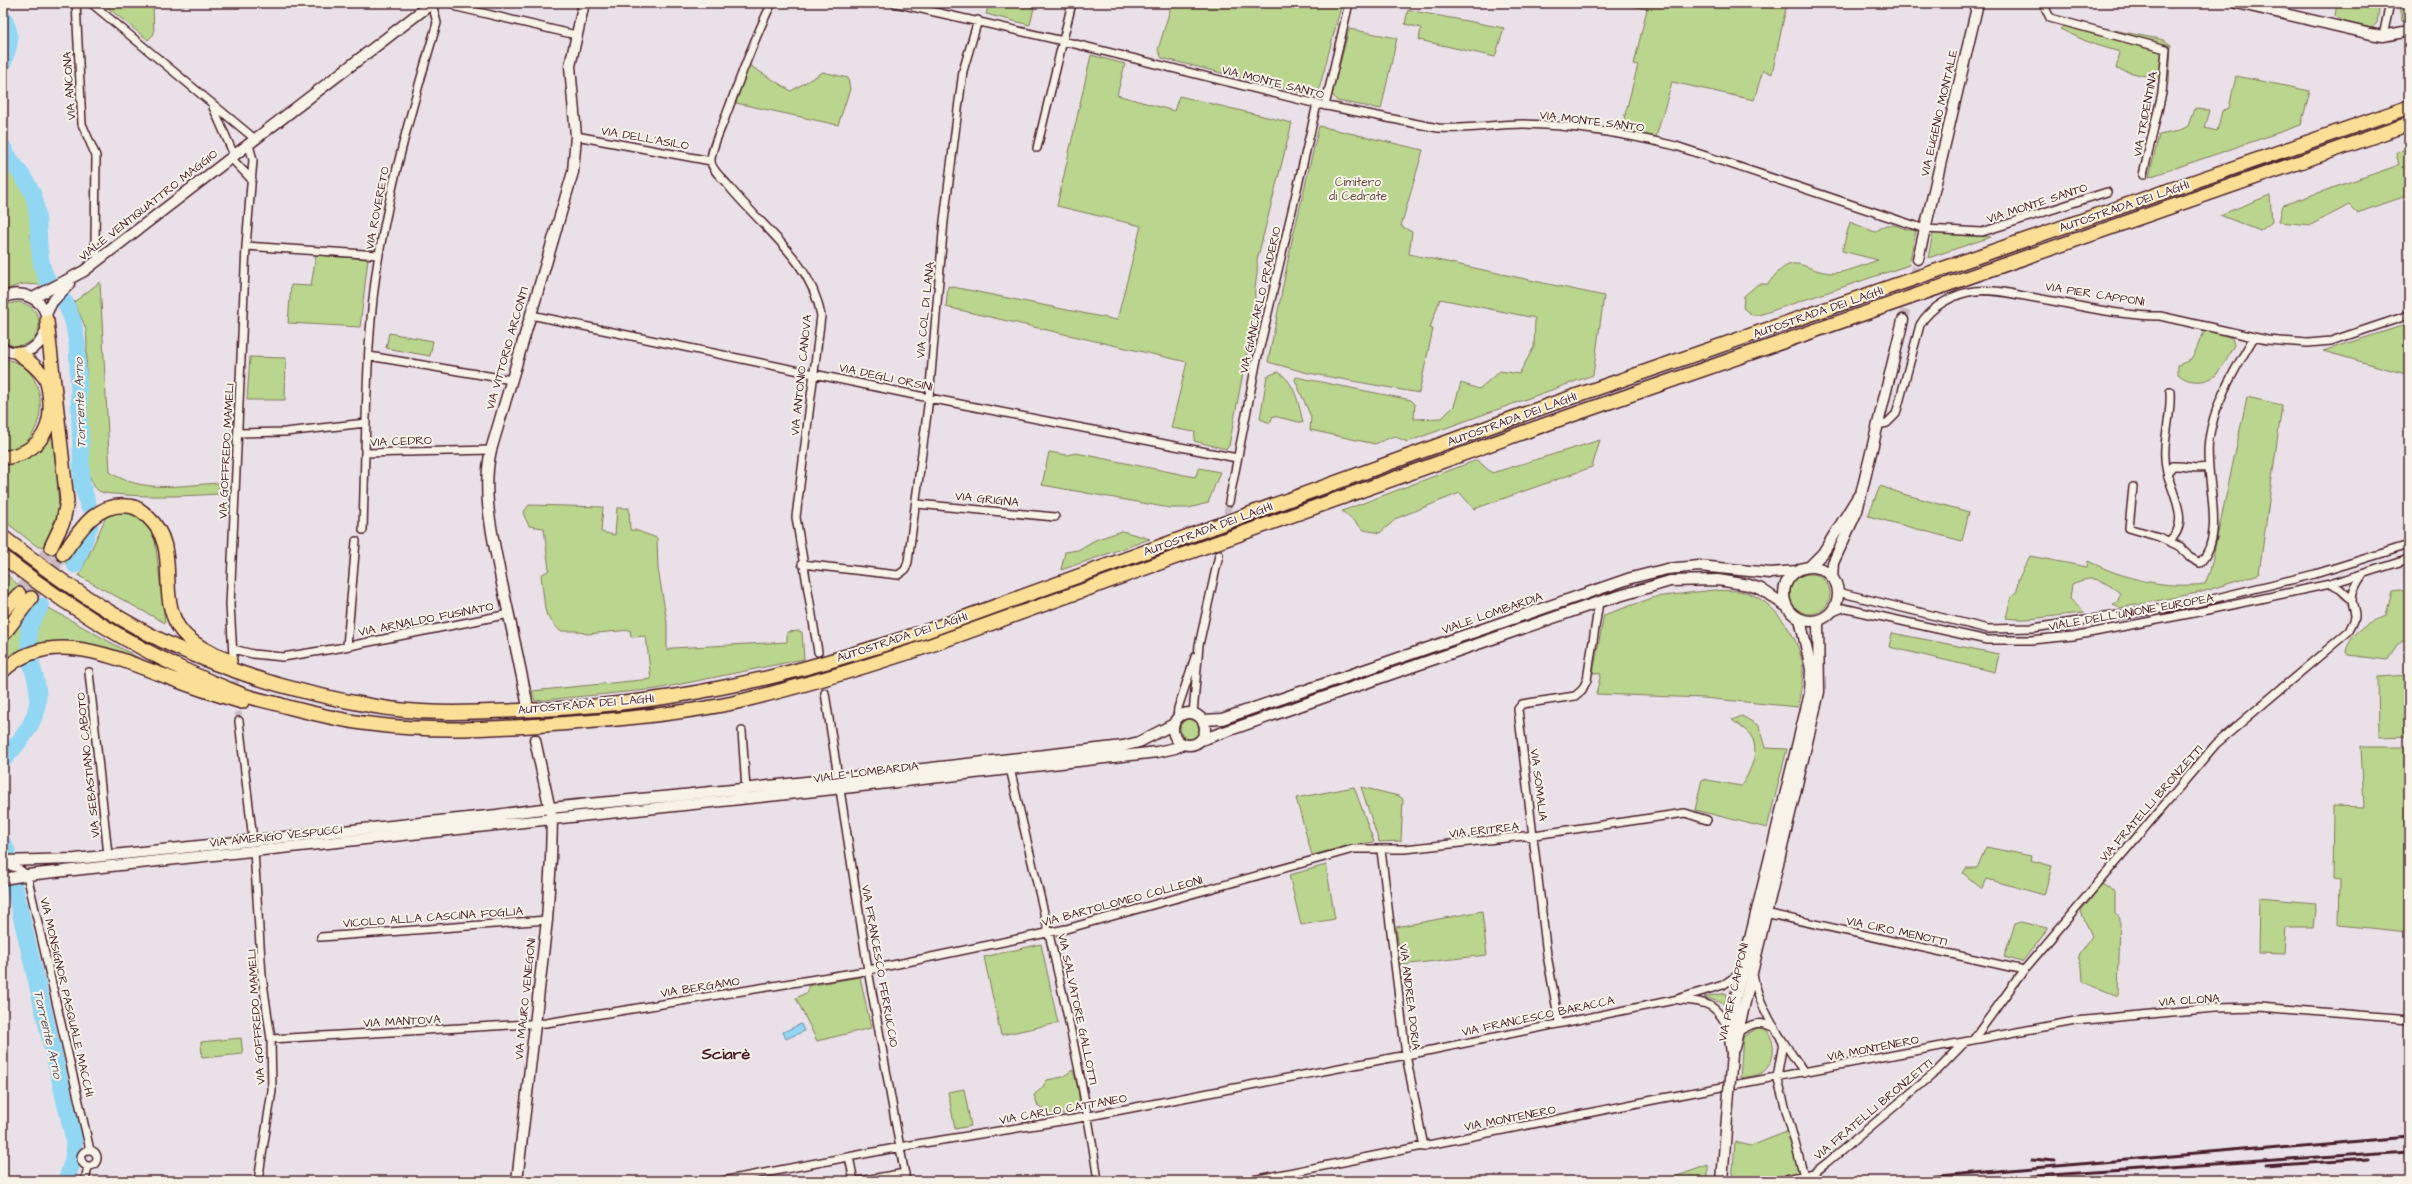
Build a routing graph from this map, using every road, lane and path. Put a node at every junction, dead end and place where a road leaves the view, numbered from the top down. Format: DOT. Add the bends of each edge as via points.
graph roads {
  1 [pos="76,3"];
  2 [pos="91,3"];
  3 [pos="453,3"];
  4 [pos="584,3"];
  5 [pos="772,3"];
  6 [pos="897,3"];
  7 [pos="1072,3"];
  8 [pos="1349,3"];
  9 [pos="1978,3"];
  10 [pos="2043,3"];
  11 [pos="2237,3"];
  12 [pos="2390,3"];
  13 [pos="430,4"];
  14 [pos="978,20"];
  15 [pos="2409,31"];
  16 [pos="576,35"];
  17 [pos="2383,36"];
  18 [pos="1063,40"];
  19 [pos="210,102"];
  20 [pos="1321,105"];
  21 [pos="2409,107"];
  22 [pos="2409,124"];
  23 [pos="576,136"];
  24 [pos="252,142"];
  25 [pos="1037,148"];
  26 [pos="232,156"];
  27 [pos="711,161"];
  28 [pos="2143,175"];
  29 [pos="252,180"];
  30 [pos="2107,192"];
  31 [pos="1925,229"];
  32 [pos="246,246"];
  33 [pos="379,255"];
  34 [pos="1918,259"];
  35 [pos="98,260"];
  36 [pos="81,273"];
  37 [pos="3,298"];
  38 [pos="33,298"];
  39 [pos="531,315"];
  40 [pos="2409,315"];
  41 [pos="47,317"];
  42 [pos="1902,320"];
  43 [pos="2254,337"];
  44 [pos="3,349"];
  45 [pos="18,353"];
  46 [pos="369,356"];
  47 [pos="814,374"];
  48 [pos="512,380"];
  49 [pos="2170,392"];
  50 [pos="929,398"];
  51 [pos="366,423"];
  52 [pos="1878,425"];
  53 [pos="239,433"];
  54 [pos="490,450"];
  55 [pos="365,453"];
  56 [pos="3,458"];
  57 [pos="1237,458"];
  58 [pos="2208,467"];
  59 [pos="2167,473"];
  60 [pos="2133,487"];
  61 [pos="1860,494"];
  62 [pos="1229,502"];
  63 [pos="917,504"];
  64 [pos="1055,517"];
  65 [pos="363,530"];
  66 [pos="3,537"];
  67 [pos="356,541"];
  68 [pos="2169,541"];
  69 [pos="2409,545"];
  70 [pos="51,547"];
  71 [pos="63,554"];
  72 [pos="1219,555"];
  73 [pos="3,557"];
  74 [pos="2409,559"];
  75 [pos="802,564"];
  76 [pos="1809,567"];
  77 [pos="1797,571"];
  78 [pos="2363,574"];
  79 [pos="1832,577"];
  80 [pos="2330,584"];
  81 [pos="1838,592"];
  82 [pos="2352,600"];
  83 [pos="1599,602"];
  84 [pos="1786,606"];
  85 [pos="3,611"];
  86 [pos="1831,613"];
  87 [pos="509,614"];
  88 [pos="1800,619"];
  89 [pos="1820,620"];
  90 [pos="3,635"];
  91 [pos="1199,645"];
  92 [pos="347,646"];
  93 [pos="233,652"];
  94 [pos="818,652"];
  95 [pos="3,671"];
  96 [pos="89,672"];
  97 [pos="825,693"];
  98 [pos="527,702"];
  99 [pos="456,713"];
  100 [pos="322,715"];
  101 [pos="1198,717"];
  102 [pos="239,721"];
  103 [pos="1175,722"];
  104 [pos="742,731"];
  105 [pos="534,740"];
  106 [pos="1201,740"];
  107 [pos="1183,744"];
  108 [pos="1010,768"];
  109 [pos="839,784"];
  110 [pos="746,789"];
  111 [pos="549,807"];
  112 [pos="552,819"];
  113 [pos="1707,820"];
  114 [pos="1534,835"];
  115 [pos="253,840"];
  116 [pos="1381,850"];
  117 [pos="254,851"];
  118 [pos="108,855"];
  119 [pos="3,863"];
  120 [pos="27,875"];
  121 [pos="3,879"];
  122 [pos="1765,913"];
  123 [pos="547,920"];
  124 [pos="1049,933"];
  125 [pos="321,937"];
  126 [pos="868,970"];
  127 [pos="2024,970"];
  128 [pos="1746,971"];
  129 [pos="1674,1000"];
  130 [pos="2409,1019"];
  131 [pos="1559,1022"];
  132 [pos="535,1024"];
  133 [pos="1775,1028"];
  134 [pos="1734,1031"];
  135 [pos="271,1039"];
  136 [pos="1970,1041"];
  137 [pos="1783,1043"];
  138 [pos="1406,1055"];
  139 [pos="1804,1072"];
  140 [pos="1777,1077"];
  141 [pos="1089,1116"];
  142 [pos="901,1147"];
  143 [pos="1424,1147"];
  144 [pos="90,1150"];
  145 [pos="849,1157"];
  146 [pos="88,1166"];
  147 [pos="1804,1176"];
  148 [pos="906,1177"];
  149 [pos="1787,1179"];
  150 [pos="85,1181"];
  151 [pos="258,1181"];
  152 [pos="517,1181"];
  153 [pos="722,1181"];
  154 [pos="854,1181"];
  155 [pos="859,1181"];
  156 [pos="1098,1181"];
  157 [pos="1248,1181"];
  158 [pos="1722,1181"];
  1 -- 35 [label="street, VIA ANCONA" via="82,124 96,156 95,246"];
  2 -- 19 [label="street"];
  3 -- 16 [label="street" via="457,7"];
  4 -- 16 [label="main road, VIA VITTORIO ARCONTI"];
  5 -- 27 [label="street" via="747,60"];
  6 -- 14 [label="street, VIA MONTE SANTO"];
  7 -- 18 [label="street"];
  8 -- 20 [label="street, VIA GIANCARLO PRADERIO"];
  9 -- 31 [label="main road, VIA EUGENIO MONTALE"];
  10 -- 28 [label="street, VIA TRIDENTINA" via="2050,18 2166,48 2162,93"];
  11 -- 17 [label="main road"];
  12 -- 17 [label="street"];
  13 -- 24 [label="main road"];
  13 -- 33 [label="street, VIA ROVERETO" via="436,23 402,142"];
  14 -- 18 [label="street, VIA MONTE SANTO"];
  14 -- 50 [label="street, VIA COL DI LANA" via="963,71 958,109 944,221"];
  15 -- 17 [label="main road"];
  16 -- 23 [label="main road, VIA VITTORIO ARCONTI" via="570,66"];
  18 -- 20 [label="street, VIA MONTE SANTO"];
  18 -- 25 [label="street"];
  19 -- 24 [label="street"];
  19 -- 26 [label="street" via="226,134"];
  20 -- 31 [label="street, VIA MONTE SANTO" via="1438,128 1555,125 1640,138 1676,146"];
  20 -- 57 [label="street, VIA GIANCARLO PRADERIO" via="1284,241"];
  21 -- 99 [label="highway, AUTOSTRADA DEI LAGHI" via="1552,404 927,631 833,660 725,687 640,701 545,710"];
  22 -- 100 [label="highway, AUTOSTRADA DEI LAGHI" via="1554,421 1107,582 830,678 724,704 647,716 546,725 495,728 405,727 370,724"];
  23 -- 27 [label="street, VIA DELL'ASILO"];
  23 -- 39 [label="main road, VIA VITTORIO ARCONTI" via="573,172"];
  24 -- 26 [label="main road, VIALE VENTIQUATTRO MAGGIO"];
  24 -- 29 [label="street, VIA GOFFREDO MAMELI"];
  26 -- 29 [label="street"];
  26 -- 35 [label="main road, VIALE VENTIQUATTRO MAGGIO"];
  27 -- 47 [label="street, VIA ANTONIO CANOVA" via="714,169 733,192 800,267 813,289 821,316"];
  29 -- 32 [label="street, VIA GOFFREDO MAMELI"];
  30 -- 31 [label="street, VIA MONTE SANTO" via="1982,232"];
  31 -- 34 [label="main road"];
  32 -- 33 [label="street"];
  32 -- 53 [label="street, VIA GOFFREDO MAMELI"];
  33 -- 46 [label="street, VIA ROVERETO"];
  35 -- 36 [label="main road, VIALE VENTIQUATTRO MAGGIO"];
  36 -- 38 [label="main road, VIALE VENTIQUATTRO MAGGIO"];
  36 -- 41 [label="main road, VIALE VENTIQUATTRO MAGGIO" via="60,292"];
  37 -- 38 [label="main road" via="20,294"];
  38 -- 41 [label="main road" via="41,305"];
  39 -- 47 [label="street, VIA DEGLI ORSINI"];
  39 -- 48 [label="main road, VIA VITTORIO ARCONTI"];
  40 -- 43 [label="street, VIA PIER CAPPONI" via="2331,341 2287,343"];
  41 -- 45 [label="main road, VIALE VENTIQUATTRO MAGGIO" via="45,335 37,346"];
  41 -- 70 [label="highway" via="67,502 63,522"];
  42 -- 52 [label="main road"];
  43 -- 52 [label="street, VIA PIER CAPPONI" via="2160,316 2140,316 1994,291 1974,291 1938,305 1924,318 1896,414 1887,423"];
  43 -- 58 [label="street" via="2227,383 2216,408 2209,438"];
  44 -- 45 [label="main road"];
  45 -- 56 [label="highway" via="36,367 47,383 49,420 44,435 33,448 22,454"];
  46 -- 48 [label="street"];
  46 -- 51 [label="street, VIA ROVERETO"];
  47 -- 50 [label="street, VIA DEGLI ORSINI"];
  47 -- 75 [label="street, VIA ANTONIO CANOVA" via="796,517"];
  48 -- 54 [label="main road, VIA VITTORIO ARCONTI"];
  49 -- 59 [label="street" via="2171,408 2164,459"];
  50 -- 57 [label="street, VIA DEGLI ORSINI"];
  50 -- 63 [label="street, VIA COL DI LANA"];
  51 -- 53 [label="street" via="285,432"];
  51 -- 55 [label="street, VIA ROVERETO"];
  52 -- 61 [label="main road"];
  53 -- 93 [label="street, VIA GOFFREDO MAMELI" via="230,605"];
  54 -- 55 [label="street, VIA CEDRO"];
  54 -- 87 [label="main road, VIA VITTORIO ARCONTI" via="487,501"];
  55 -- 65 [label="street, VIA CEDRO"];
  57 -- 62 [label="street, VIA GIANCARLO PRADERIO"];
  58 -- 59 [label="street" via="2197,470 2182,465 2173,466"];
  58 -- 68 [label="street" via="2214,519 2206,558 2200,564 2189,557 2181,547"];
  59 -- 68 [label="street" via="2181,518 2177,535"];
  60 -- 68 [label="street" via="2129,528"];
  61 -- 76 [label="main road" via="1822,553"];
  61 -- 79 [label="main road" via="1857,511 1833,563"];
  63 -- 64 [label="street, VIA GRIGNA"];
  63 -- 75 [label="street, VIA COL DI LANA" via="908,562 905,570 898,575"];
  66 -- 99 [label="highway, AUTOSTRADA DEI LAGHI" via="96,603 167,643 204,659 294,689 375,707"];
  67 -- 92 [label="street, VIA ARNALDO FUSINATO"];
  69 -- 81 [label="street, VIALE DELL'UNIONE EUROPEA" via="2314,574 2192,604 2033,628 1988,630"];
  71 -- 99 [label="highway" via="96,514 116,506 134,507 154,523 164,537 174,617 184,634 200,646 225,660 289,679"];
  72 -- 91 [label="street"];
  73 -- 100 [label="highway, AUTOSTRADA DEI LAGHI" via="60,599 147,652 242,694"];
  74 -- 78 [label="street, VIALE DELL'UNIONE EUROPEA"];
  75 -- 94 [label="street, VIA ANTONIO CANOVA"];
  76 -- 77 [label="main road"];
  76 -- 79 [label="main road" via="1819,568"];
  77 -- 84 [label="main road" via="1785,586"];
  77 -- 101 [label="main road, VIALE LOMBARDIA" via="1770,573 1699,566 1667,569 1631,578 1222,719"];
  78 -- 80 [label="street, VIALE DELL'UNIONE EUROPEA"];
  78 -- 82 [label="street, VIA FRATELLI BRONZETTI" via="2355,587"];
  79 -- 81 [label="main road"];
  80 -- 82 [label="street"];
  80 -- 86 [label="street, VIALE DELL'UNIONE EUROPEA" via="2172,618 2073,636 2031,640 1987,640 1843,608"];
  81 -- 86 [label="main road"];
  82 -- 127 [label="street, VIA FRATELLI BRONZETTI" via="2356,612 2349,631 2216,744"];
  83 -- 84 [label="main road, VIALE LOMBARDIA" via="1670,581 1711,580 1749,584"];
  83 -- 106 [label="main road, VIALE LOMBARDIA"];
  83 -- 114 [label="street, VIA SOMALIA" via="1587,680 1582,690 1575,696 1519,706"];
  84 -- 88 [label="main road"];
  85 -- 90 [label="highway" via="25,596"];
  86 -- 89 [label="main road"];
  87 -- 92 [label="street, VIA ARNALDO FUSINATO"];
  87 -- 98 [label="main road, VIA VITTORIO ARCONTI"];
  88 -- 89 [label="main road" via="1810,622"];
  88 -- 128 [label="main road, VIA PIER CAPPONI" via="1811,669 1810,693"];
  89 -- 122 [label="main road, VIA PIER CAPPONI" via="1819,692"];
  91 -- 101 [label="street"];
  91 -- 103 [label="street"];
  92 -- 93 [label="street, VIA ARNALDO FUSINATO" via="283,657"];
  95 -- 100 [label="highway" via="22,658 38,652 85,649 119,658 252,705"];
  96 -- 118 [label="street, VIA SEBASTIANO CABOTO"];
  97 -- 109 [label="street"];
  101 -- 103 [label="main road" via="1182,715"];
  101 -- 106 [label="main road" via="1205,730"];
  102 -- 115 [label="street"];
  103 -- 107 [label="main road" via="1173,732 1176,739"];
  103 -- 109 [label="main road, VIALE LOMBARDIA" via="1139,742 1123,746"];
  104 -- 110 [label="street"];
  105 -- 111 [label="main road"];
  106 -- 107 [label="main road" via="1195,744"];
  107 -- 108 [label="main road, VIALE LOMBARDIA" via="1157,752"];
  108 -- 109 [label="main road, VIALE LOMBARDIA"];
  108 -- 124 [label="street, VIA SALVATORE GALLOTTI"];
  109 -- 110 [label="main road, VIALE LOMBARDIA"];
  109 -- 112 [label="main road, VIALE LOMBARDIA"];
  109 -- 126 [label="street, VIA FRANCESCO FERRUCCIO"];
  110 -- 111 [label="main road, VIALE LOMBARDIA" via="626,802"];
  111 -- 112 [label="main road"];
  111 -- 115 [label="main road, VIA AMERIGO VESPUCCI" via="497,815"];
  112 -- 117 [label="main road, VIA AMERIGO VESPUCCI"];
  112 -- 123 [label="main road, VIA MAURO VENEGONI"];
  113 -- 114 [label="street, VIA ERITREA" via="1685,813"];
  114 -- 116 [label="street, VIA ERITREA"];
  114 -- 131 [label="street, VIA SOMALIA" via="1547,955"];
  115 -- 118 [label="main road, VIA AMERIGO VESPUCCI"];
  116 -- 124 [label="street, VIA BARTOLOMEO COLLEONI" via="1353,849"];
  116 -- 138 [label="street, VIA ANDREA DORIA"];
  117 -- 120 [label="main road, VIA AMERIGO VESPUCCI"];
  117 -- 135 [label="street, VIA GOFFREDO MAMELI" via="262,976"];
  118 -- 119 [label="main road, VIA AMERIGO VESPUCCI"];
  119 -- 120 [label="street"];
  120 -- 121 [label="main road, VIA AMERIGO VESPUCCI"];
  120 -- 144 [label="street, VIA MONSIGNOR PASQUALE MACCHI"];
  122 -- 127 [label="street, VIA CIRO MENOTTI"];
  122 -- 128 [label="main road, VIA PIER CAPPONI"];
  123 -- 125 [label="street, VICOLO ALLA CASCINA FOGLIA"];
  123 -- 132 [label="main road, VIA MAURO VENEGONI"];
  124 -- 126 [label="street, VIA BARTOLOMEO COLLEONI"];
  124 -- 141 [label="street, VIA SALVATORE GALLOTTI"];
  126 -- 132 [label="street, VIA BERGAMO"];
  126 -- 142 [label="street, VIA FRANCESCO FERRUCCIO"];
  127 -- 136 [label="street, VIA FRATELLI BRONZETTI"];
  128 -- 129 [label="street, VIA FRANCESCO BARACCA" via="1723,985"];
  128 -- 133 [label="street"];
  128 -- 134 [label="main road, VIA PIER CAPPONI"];
  129 -- 131 [label="street, VIA FRANCESCO BARACCA"];
  129 -- 134 [label="street, VIA FRANCESCO BARACCA" via="1697,1000 1711,1004"];
  130 -- 136 [label="street, VIA OLONA" via="2284,1008 2215,1008 2075,1021"];
  131 -- 138 [label="street, VIA FRANCESCO BARACCA"];
  132 -- 135 [label="street, VIA MANTOVA"];
  132 -- 152 [label="main road, VIA MAURO VENEGONI"];
  133 -- 134 [label="street" via="1763,1022"];
  133 -- 137 [label="street"];
  134 -- 158 [label="main road, VIA PIER CAPPONI, bridge"];
  135 -- 151 [label="street, VIA GOFFREDO MAMELI" via="272,1091"];
  136 -- 139 [label="street, VIA MONTENERO"];
  136 -- 147 [label="street, VIA FRATELLI BRONZETTI" via="1828,1162"];
  137 -- 139 [label="street"];
  137 -- 140 [label="street"];
  138 -- 141 [label="street, VIA CARLO CATTANEO"];
  138 -- 143 [label="street, VIA ANDREA DORIA"];
  139 -- 140 [label="street, VIA MONTENERO"];
  140 -- 143 [label="street, VIA MONTENERO"];
  140 -- 147 [label="street"];
  141 -- 142 [label="street, VIA CARLO CATTANEO"];
  141 -- 156 [label="street"];
  142 -- 145 [label="street, VIA CARLO CATTANEO"];
  142 -- 148 [label="street, VIA FRANCESCO FERRUCCIO"];
  143 -- 157 [label="street, VIA MONTENERO"];
  144 -- 146 [label="street, VIA MONSIGNOR PASQUALE MACCHI" via="97,1159"];
  144 -- 146 [label="street, VIA MONSIGNOR PASQUALE MACCHI" via="84,1151 81,1157 83,1163"];
  145 -- 153 [label="street, VIA CARLO CATTANEO"];
  145 -- 154 [label="street"];
  146 -- 150 [label="street, VIA MONSIGNOR PASQUALE MACCHI"];
  147 -- 149 [label="street, VIA FRATELLI BRONZETTI"];
  148 -- 155 [label="street"];
}
